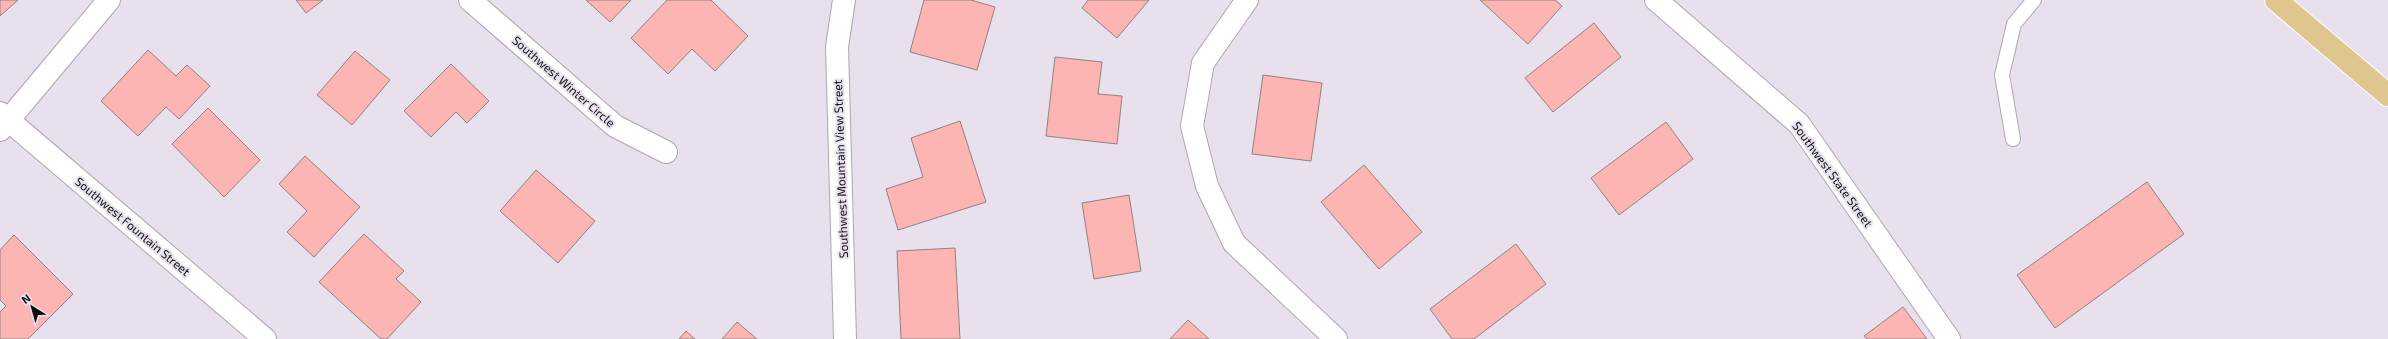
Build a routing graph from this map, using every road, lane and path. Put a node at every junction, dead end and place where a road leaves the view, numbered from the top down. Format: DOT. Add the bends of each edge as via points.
graph roads {
  1 [pos="109,0"];
  2 [pos="470,0"];
  3 [pos="844,0"];
  4 [pos="1246,0"];
  5 [pos="1656,0"];
  6 [pos="2034,0"];
  7 [pos="2276,0"];
  8 [pos="2388,95"];
  9 [pos="3,121"];
  10 [pos="2013,139"];
  11 [pos="666,152"];
  12 [pos="265,339"];
  13 [pos="845,339"];
  14 [pos="1336,339"];
  15 [pos="1949,339"];
  1 -- 9 [label="street"];
  2 -- 11 [label="street, Southwest Winter Circle" via="615,126"];
  3 -- 13 [label="street, Southwest Mountain View Street" via="836,47"];
  4 -- 14 [label="street" via="1203,63 1192,126 1207,186 1234,243"];
  5 -- 15 [label="street, Southwest State Street" via="1800,124"];
  6 -- 10 [label="lane" via="2014,24 2002,75"];
  7 -- 8 [label="main road"];
  9 -- 12 [label="street, Southwest Fountain Street"];
}
